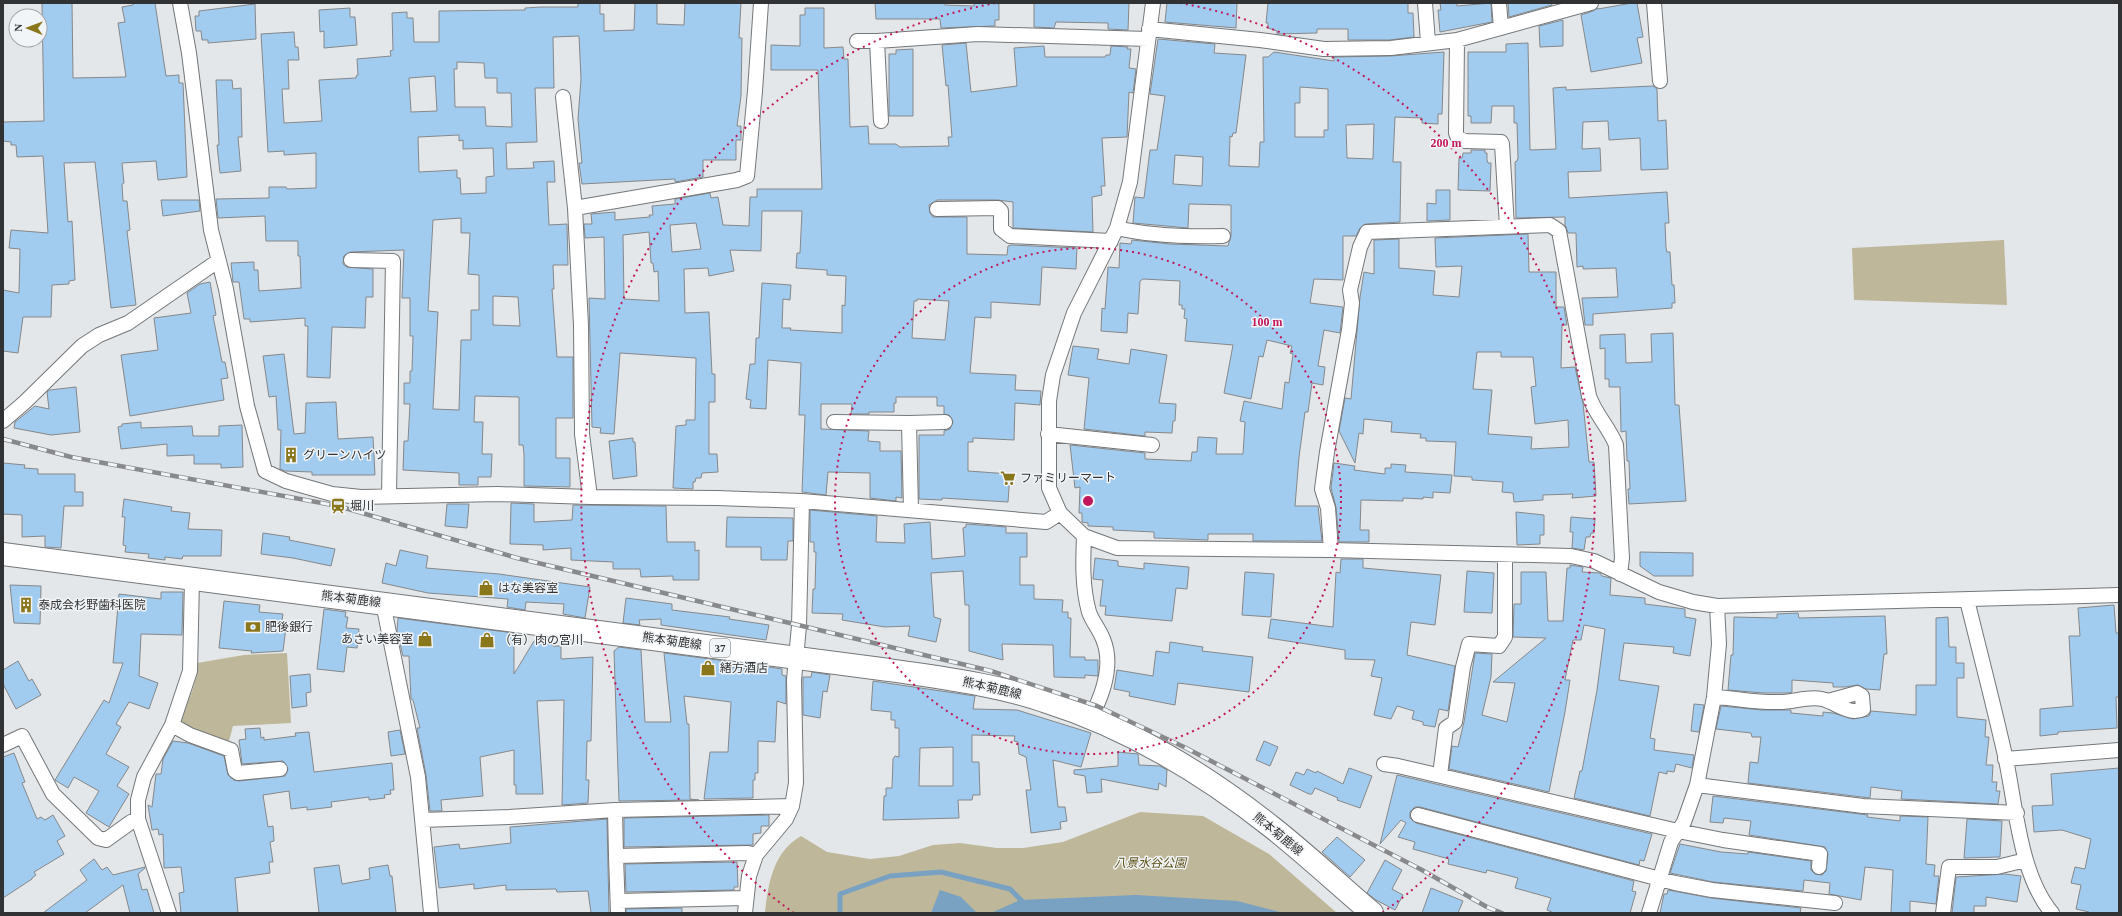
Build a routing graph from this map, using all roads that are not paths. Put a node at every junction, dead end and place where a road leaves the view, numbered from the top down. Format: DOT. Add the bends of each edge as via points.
graph roads {
  1 [pos="180,3"];
  2 [pos="760,3"];
  3 [pos="1153,3"];
  4 [pos="1425,3"];
  5 [pos="1499,3"];
  6 [pos="1591,3"];
  7 [pos="1654,3"];
  8 [pos="1501,28"];
  9 [pos="1149,34"];
  10 [pos="1457,40"];
  11 [pos="857,41"];
  12 [pos="877,41"];
  13 [pos="1428,42"];
  14 [pos="1660,81"];
  15 [pos="564,98"];
  16 [pos="880,121"];
  17 [pos="575,208"];
  18 [pos="937,209"];
  19 [pos="1508,227"];
  20 [pos="1117,228"];
  21 [pos="1223,236"];
  22 [pos="1111,241"];
  23 [pos="350,260"];
  24 [pos="218,261"];
  25 [pos="3,421"];
  26 [pos="834,422"];
  27 [pos="945,422"];
  28 [pos="909,423"];
  29 [pos="1048,434"];
  30 [pos="1152,445"];
  31 [pos="389,495"];
  32 [pos="590,497"];
  33 [pos="802,501"];
  34 [pos="911,510"];
  35 [pos="1060,513"];
  36 [pos="1084,536"];
  37 [pos="1331,550"];
  38 [pos="3,554"];
  39 [pos="1505,555"];
  40 [pos="1620,574"];
  41 [pos="192,579"];
  42 [pos="2119,595"];
  43 [pos="1967,600"];
  44 [pos="383,603"];
  45 [pos="1717,606"];
  46 [pos="796,658"];
  47 [pos="1714,697"];
  48 [pos="1828,702"];
  49 [pos="1091,718"];
  50 [pos="172,725"];
  51 [pos="3,745"];
  52 [pos="2119,750"];
  53 [pos="2005,758"];
  54 [pos="1384,764"];
  55 [pos="280,769"];
  56 [pos="1440,775"];
  57 [pos="1697,785"];
  58 [pos="792,806"];
  59 [pos="615,810"];
  60 [pos="2017,813"];
  61 [pos="1418,815"];
  62 [pos="138,819"];
  63 [pos="422,820"];
  64 [pos="1678,831"];
  65 [pos="756,855"];
  66 [pos="616,856"];
  67 [pos="2026,860"];
  68 [pos="1819,867"];
  69 [pos="1660,878"];
  70 [pos="745,898"];
  71 [pos="1835,903"];
  72 [pos="618,907"];
  73 [pos="169,913"];
  74 [pos="431,913"];
  75 [pos="745,913"];
  76 [pos="1372,913"];
  77 [pos="1649,913"];
  78 [pos="1943,913"];
  79 [pos="2052,913"];
  1 -- 24 [label="street" via="189,53 209,222"];
  2 -- 17 [label="street" via="747,176 737,180"];
  3 -- 9 [label="street"];
  4 -- 13 [label="street"];
  5 -- 8 [label="street"];
  6 -- 8 [label="street"];
  7 -- 14 [label="street"];
  8 -- 10 [label="street"];
  9 -- 12 [label="street" via="978,34"];
  9 -- 13 [label="street" via="1260,40 1324,49 1391,48"];
  9 -- 20 [label="street" via="1130,182"];
  10 -- 13 [label="street"];
  10 -- 19 [label="street" via="1456,133 1458,138 1465,141 1501,142"];
  11 -- 12 [label="street"];
  12 -- 16 [label="street"];
  15 -- 17 [label="street"];
  17 -- 32 [label="street" via="581,325 582,434"];
  18 -- 22 [label="street" via="998,208 1001,211 1001,229 1010,236"];
  19 -- 37 [label="street" via="1367,232 1360,247 1350,290 1352,303 1349,330 1322,489 1328,508"];
  19 -- 40 [label="street" via="1550,225 1559,231 1589,396 1596,413 1616,445 1622,558"];
  20 -- 21 [label="street" via="1200,237"];
  20 -- 22 [label="street"];
  22 -- 29 [label="street" via="1074,313 1053,375"];
  23 -- 31 [label="street" via="393,261"];
  24 -- 25 [label="street" via="128,323 99,335 82,346"];
  24 -- 31 [label="street" via="226,290 247,406 265,471 286,481 332,494 361,497"];
  26 -- 28 [label="street"];
  27 -- 28 [label="street"];
  28 -- 34 [label="street"];
  29 -- 30 [label="street"];
  29 -- 35 [label="street" via="1049,488"];
  31 -- 32 [label="street" via="498,494"];
  32 -- 33 [label="street"];
  33 -- 34 [label="street"];
  33 -- 46 [label="street"];
  34 -- 35 [label="street" via="1046,522"];
  35 -- 36 [label="street"];
  36 -- 37 [label="street" via="1117,548"];
  36 -- 49 [label="street" via="1084,590 1090,613 1108,655 1107,674"];
  37 -- 39 [label="street"];
  38 -- 41 [label="main road, 熊本菊鹿線 / 37"];
  39 -- 40 [label="street" via="1571,556 1594,561"];
  39 -- 56 [label="street" via="1505,637 1499,646 1469,644 1462,667 1455,722 1446,728"];
  40 -- 45 [label="street" via="1659,592"];
  41 -- 44 [label="main road, 熊本菊鹿線 / 37"];
  41 -- 50 [label="street" via="190,671 188,684"];
  42 -- 43 [label="street"];
  43 -- 45 [label="street"];
  43 -- 53 [label="street"];
  44 -- 46 [label="main road, 熊本菊鹿線 / 37"];
  44 -- 63 [label="street" via="418,777"];
  45 -- 47 [label="street" via="1719,644"];
  46 -- 49 [label="main road, 熊本菊鹿線 / 37" via="985,685 1043,700"];
  46 -- 58 [label="street" via="796,783"];
  47 -- 48 [label="street" via="1779,702 1810,698"];
  47 -- 57 [label="street"];
  49 -- 76 [label="main road, 熊本菊鹿線 / 37" via="1156,749 1220,789 1273,828"];
  50 -- 55 [label="street" via="190,735 231,750 235,771 238,773"];
  50 -- 62 [label="street" via="144,777 138,800"];
  51 -- 62 [label="street" via="22,736 53,794 98,838 106,840"];
  52 -- 53 [label="street"];
  53 -- 60 [label="street"];
  54 -- 56 [label="street"];
  56 -- 64 [label="street" via="1520,796"];
  57 -- 60 [label="street" via="1863,806"];
  57 -- 64 [label="street" via="1684,822"];
  58 -- 59 [label="street"];
  58 -- 65 [label="street" via="786,819"];
  59 -- 63 [label="street"];
  59 -- 66 [label="street"];
  60 -- 67 [label="street"];
  61 -- 69 [label="street"];
  62 -- 73 [label="street"];
  63 -- 74 [label="street"];
  64 -- 68 [label="street" via="1820,854"];
  64 -- 69 [label="street" via="1671,842"];
  65 -- 66 [label="street" via="748,853"];
  65 -- 70 [label="street"];
  66 -- 72 [label="street"];
  67 -- 78 [label="street" via="1997,867 1949,867"];
  67 -- 79 [label="street"];
  69 -- 71 [label="street" via="1712,890"];
  69 -- 77 [label="street"];
  70 -- 72 [label="street"];
  70 -- 75 [label="street"];
}
